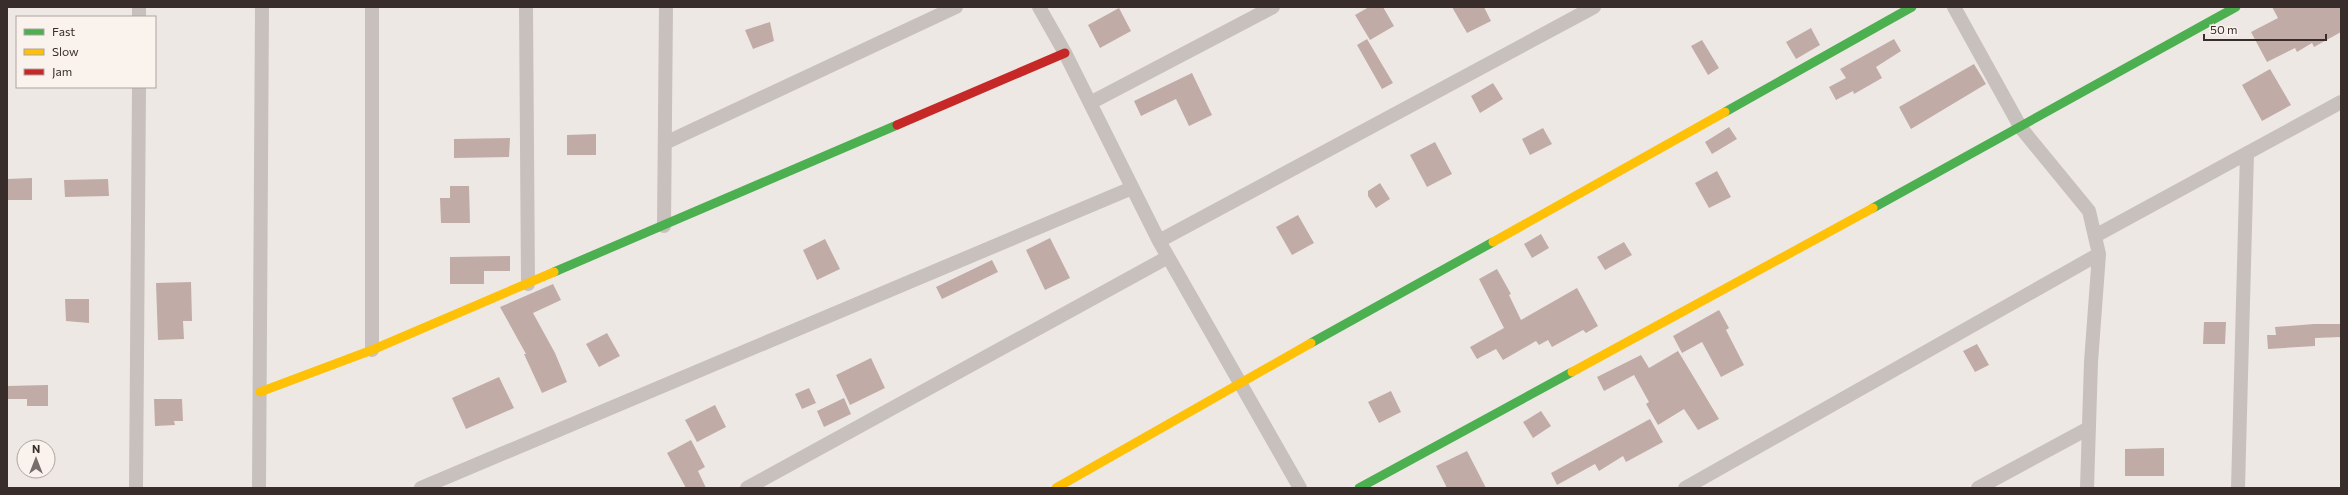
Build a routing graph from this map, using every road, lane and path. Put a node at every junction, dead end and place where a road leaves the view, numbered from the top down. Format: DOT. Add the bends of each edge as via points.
graph roads {
  1 [pos="262,7"];
  2 [pos="372,7"];
  3 [pos="526,7"];
  4 [pos="666,7"];
  5 [pos="956,7"];
  6 [pos="1039,7"];
  7 [pos="1273,7"];
  8 [pos="1594,7"];
  9 [pos="1912,7"];
  10 [pos="1954,7"];
  11 [pos="2236,7"];
  12 [pos="1065,53"];
  13 [pos="139,88"];
  14 [pos="2341,102"];
  15 [pos="1090,103"];
  16 [pos="2021,128"];
  17 [pos="665,143"];
  18 [pos="2247,153"];
  19 [pos="1132,188"];
  20 [pos="664,226"];
  21 [pos="2095,236"];
  22 [pos="1159,242"];
  23 [pos="2099,254"];
  24 [pos="1168,257"];
  25 [pos="528,284"];
  26 [pos="372,350"];
  27 [pos="1240,383"];
  28 [pos="260,392"];
  29 [pos="2088,428"];
  30 [pos="136,488"];
  31 [pos="260,488"];
  32 [pos="421,488"];
  33 [pos="747,488"];
  34 [pos="1056,488"];
  35 [pos="1300,488"];
  36 [pos="1359,488"];
  37 [pos="1685,488"];
  38 [pos="1978,488"];
  39 [pos="2086,488"];
  40 [pos="2238,488"];
  1 -- 28 [label="street"];
  2 -- 26 [label="street"];
  3 -- 25 [label="street"];
  4 -- 17 [label="street"];
  5 -- 17 [label="street"];
  6 -- 12 [label="street"];
  7 -- 15 [label="street"];
  8 -- 22 [label="street"];
  9 -- 27 [label="street"];
  10 -- 16 [label="street"];
  11 -- 16 [label="street"];
  12 -- 15 [label="street"];
  12 -- 20 [label="street"];
  13 -- 30 [label="street"];
  14 -- 18 [label="street"];
  15 -- 19 [label="street"];
  16 -- 21 [label="street" via="2089,211"];
  16 -- 36 [label="street"];
  17 -- 20 [label="street"];
  18 -- 21 [label="street"];
  18 -- 40 [label="street"];
  19 -- 22 [label="street"];
  19 -- 32 [label="street"];
  20 -- 25 [label="street"];
  21 -- 23 [label="street"];
  22 -- 24 [label="street"];
  23 -- 29 [label="street" via="2090,362"];
  23 -- 37 [label="street"];
  24 -- 27 [label="street"];
  24 -- 33 [label="street"];
  25 -- 26 [label="street"];
  26 -- 28 [label="street"];
  27 -- 34 [label="street"];
  27 -- 35 [label="street"];
  28 -- 31 [label="street"];
  29 -- 38 [label="street"];
  29 -- 39 [label="street"];
}
